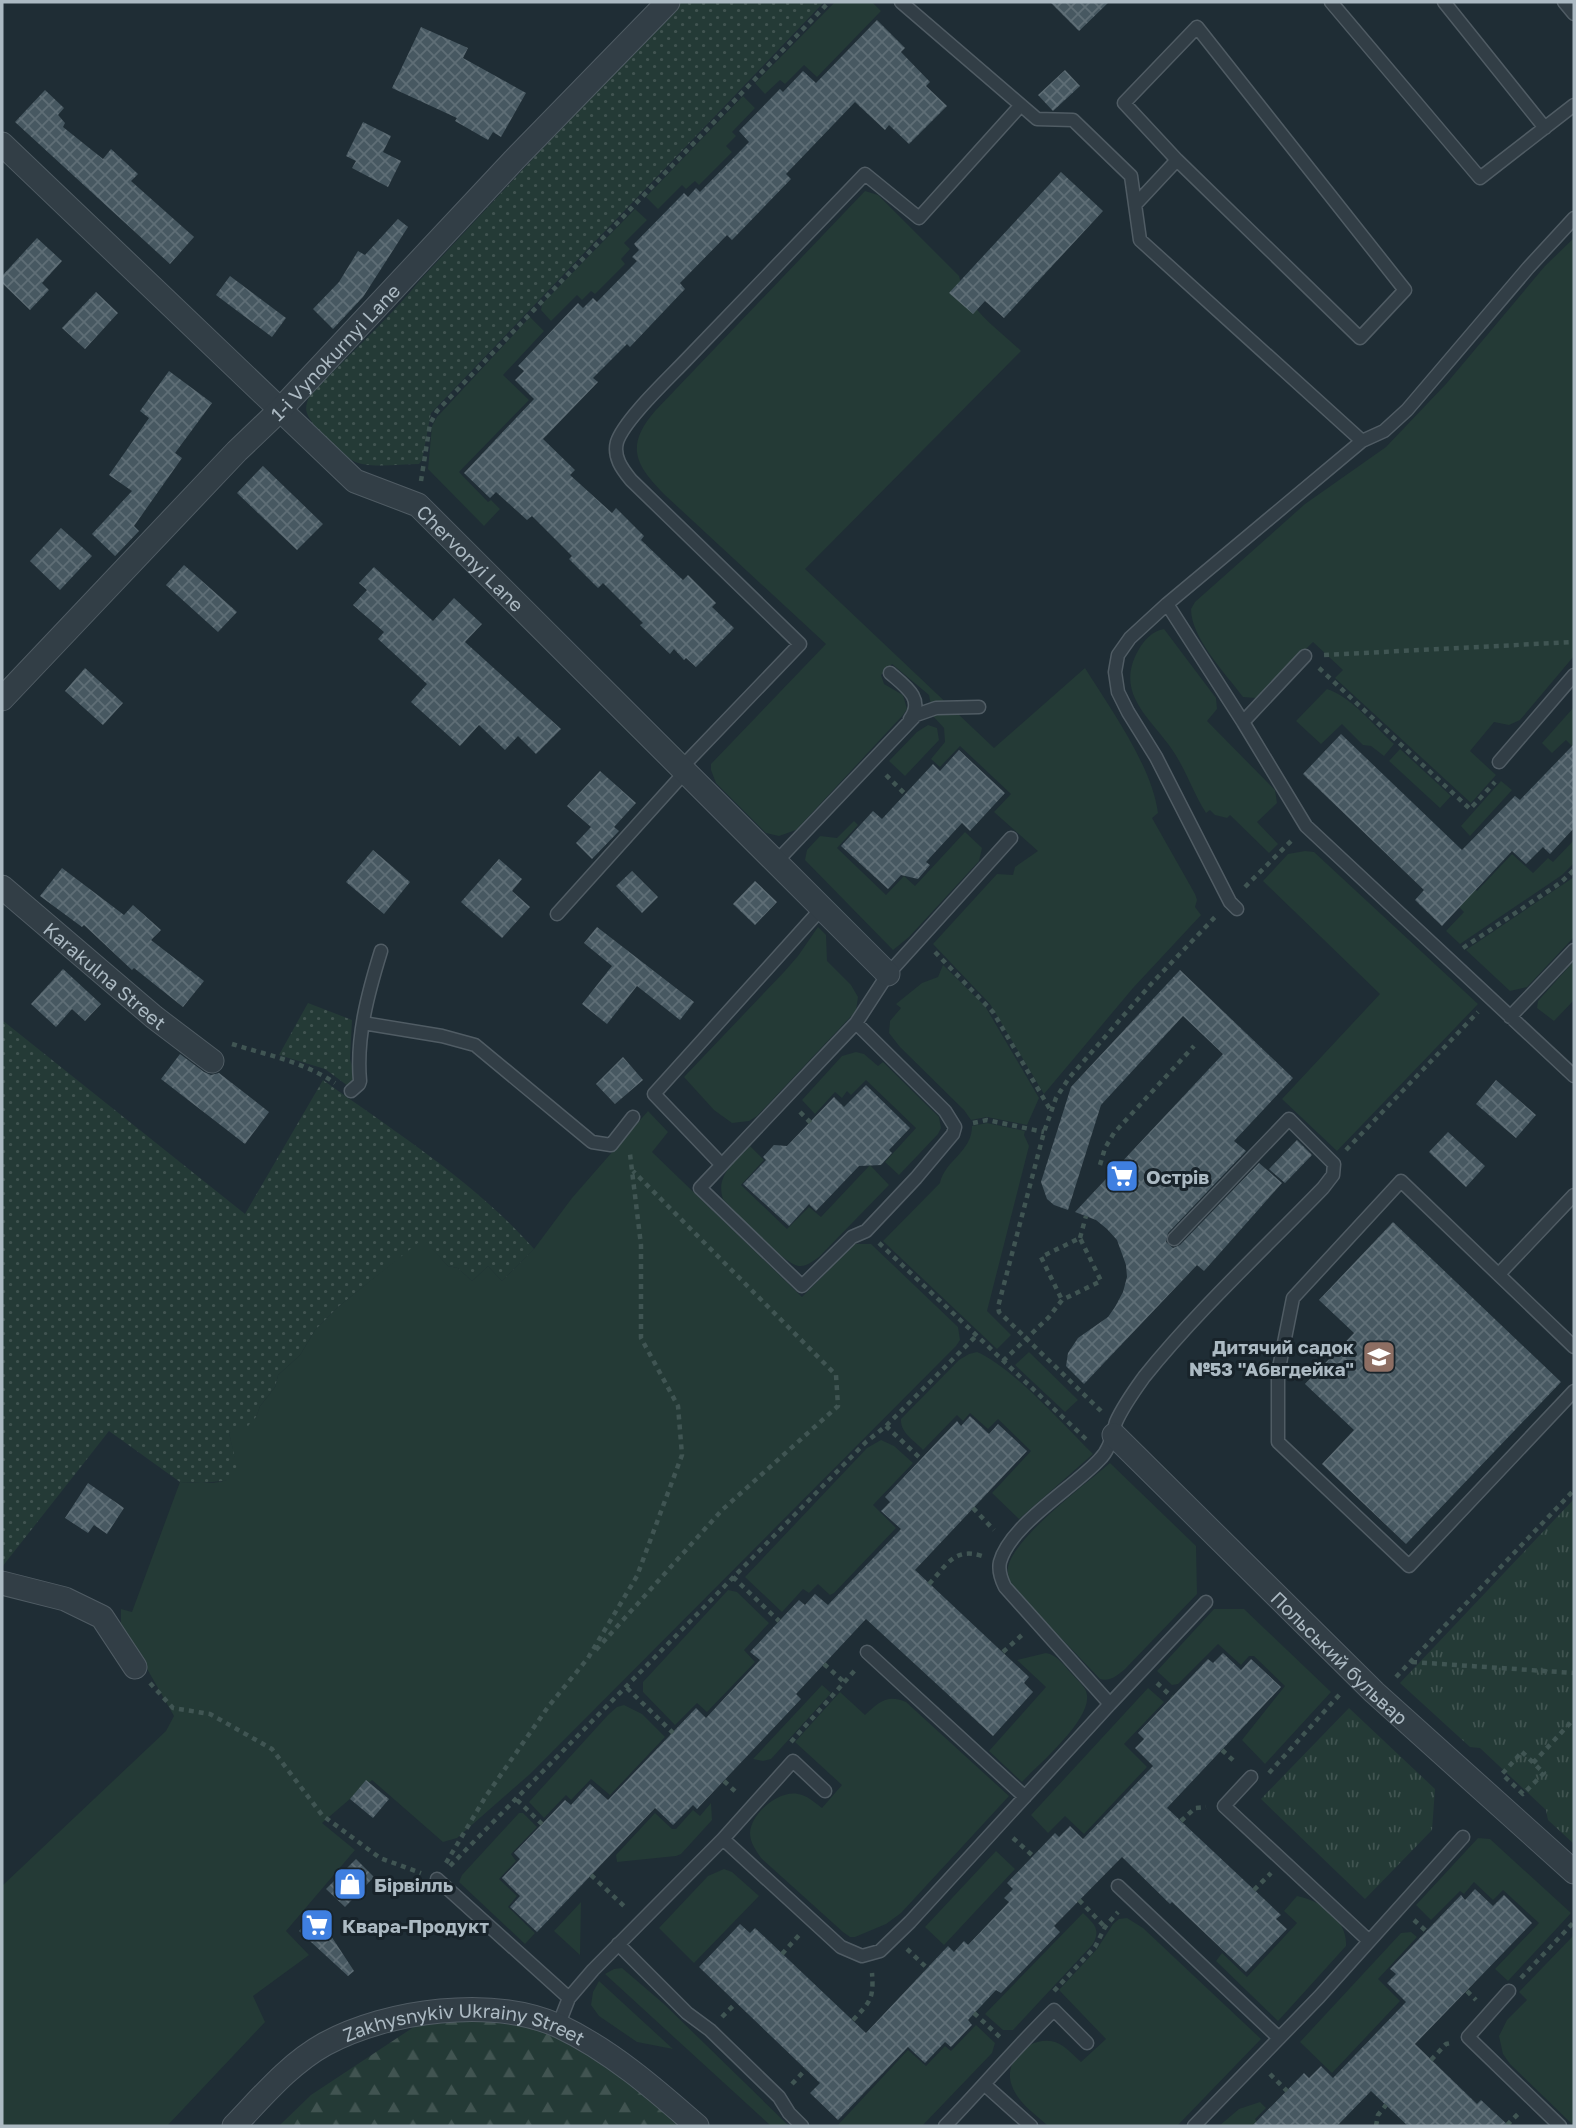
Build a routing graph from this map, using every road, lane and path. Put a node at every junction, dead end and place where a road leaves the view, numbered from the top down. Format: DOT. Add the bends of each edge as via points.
graph roads {
  1 [pos="668,2"];
  2 [pos="829,2"];
  3 [pos="901,2"];
  4 [pos="1331,2"];
  5 [pos="1444,2"];
  6 [pos="1564,2"];
  7 [pos="1574,14"];
  8 [pos="1021,105"];
  9 [pos="1574,105"];
  10 [pos="1545,128"];
  11 [pos="2,145"];
  12 [pos="1177,160"];
  13 [pos="1135,205"];
  14 [pos="1574,218"];
  15 [pos="279,410"];
  16 [pos="1362,441"];
  17 [pos="418,505"];
  18 [pos="1167,604"];
  19 [pos="1574,642"];
  20 [pos="1305,656"];
  21 [pos="890,673"];
  22 [pos="1574,675"];
  23 [pos="2,699"];
  24 [pos="979,708"];
  25 [pos="907,722"];
  26 [pos="1243,722"];
  27 [pos="1499,762"];
  28 [pos="684,769"];
  29 [pos="1306,826"];
  30 [pos="1011,838"];
  31 [pos="776,862"];
  32 [pos="1574,870"];
  33 [pos="2,887"];
  34 [pos="1233,905"];
  35 [pos="821,909"];
  36 [pos="557,914"];
  37 [pos="920,937"];
  38 [pos="1574,950"];
  39 [pos="381,951"];
  40 [pos="1447,959"];
  41 [pos="888,974"];
  42 [pos="1490,999"];
  43 [pos="1510,1017"];
  44 [pos="363,1023"];
  45 [pos="856,1023"];
  46 [pos="1194,1046"];
  47 [pos="212,1061"];
  48 [pos="1574,1076"];
  49 [pos="351,1091"];
  50 [pos="1051,1112"];
  51 [pos="633,1116"];
  52 [pos="955,1127"];
  53 [pos="1044,1132"];
  54 [pos="721,1164"];
  55 [pos="1334,1164"];
  56 [pos="1100,1165"];
  57 [pos="632,1170"];
  58 [pos="1574,1195"];
  59 [pos="1086,1216"];
  60 [pos="1080,1238"];
  61 [pos="1174,1239"];
  62 [pos="881,1245"];
  63 [pos="1499,1274"];
  64 [pos="1062,1300"];
  65 [pos="976,1336"];
  66 [pos="1025,1338"];
  67 [pos="1574,1347"];
  68 [pos="1003,1361"];
  69 [pos="1574,1391"];
  70 [pos="886,1426"];
  71 [pos="1115,1430"];
  72 [pos="1103,1455"];
  73 [pos="921,1459"];
  74 [pos="1574,1490"];
  75 [pos="973,1508"];
  76 [pos="1009,1544"];
  77 [pos="1000,1563"];
  78 [pos="733,1577"];
  79 [pos="2,1583"];
  80 [pos="929,1584"];
  81 [pos="1206,1602"];
  82 [pos="779,1621"];
  83 [pos="868,1653"];
  84 [pos="588,1658"];
  85 [pos="1411,1662"];
  86 [pos="824,1664"];
  87 [pos="135,1667"];
  88 [pos="1574,1673"];
  89 [pos="1357,1675"];
  90 [pos="845,1682"];
  91 [pos="627,1688"];
  92 [pos="1379,1696"];
  93 [pos="1110,1704"];
  94 [pos="1574,1719"];
  95 [pos="673,1733"];
  96 [pos="1533,1763"];
  97 [pos="785,1770"];
  98 [pos="1251,1777"];
  99 [pos="825,1791"];
  100 [pos="1025,1797"];
  101 [pos="517,1800"];
  102 [pos="1224,1806"];
  103 [pos="1181,1821"];
  104 [pos="542,1824"];
  105 [pos="1463,1838"];
  106 [pos="723,1839"];
  107 [pos="1574,1872"];
  108 [pos="591,1875"];
  109 [pos="437,1879"];
  110 [pos="1118,1886"];
  111 [pos="1131,1898"];
  112 [pos="1079,1900"];
  113 [pos="640,1922"];
  114 [pos="1574,1922"];
  115 [pos="1105,1927"];
  116 [pos="1368,1940"];
  117 [pos="618,1944"];
  118 [pos="871,1954"];
  119 [pos="1509,1991"];
  120 [pos="569,1998"];
  121 [pos="1048,1998"];
  122 [pos="974,2013"];
  123 [pos="853,2020"];
  124 [pos="558,2026"];
  125 [pos="1279,2038"];
  126 [pos="1087,2043"];
  127 [pos="1013,2050"];
  128 [pos="985,2085"];
  129 [pos="1386,2105"];
  130 [pos="234,2126"];
  131 [pos="697,2126"];
  132 [pos="802,2126"];
  133 [pos="945,2126"];
  134 [pos="1031,2126"];
  135 [pos="1194,2126"];
  136 [pos="1376,2126"];
  137 [pos="1560,2126"];
  1 -- 15 [label="street, 1-i Vynokurnyi Lane"];
  2 -- 17 [label="path" via="437,411 430,424"];
  3 -- 8 [label="lane"];
  4 -- 10 [label="lane" via="1480,178"];
  5 -- 10 [label="lane"];
  6 -- 7 [label="lane"];
  8 -- 13 [label="lane" via="1037,119 1073,120 1131,176"];
  8 -- 28 [label="lane" via="919,218 865,174 623,430 616,456 621,467 800,644"];
  9 -- 10 [label="lane"];
  11 -- 15 [label="street, Chervonyi Lane"];
  12 -- 12 [label="lane" via="1360,338 1405,290 1197,27 1124,103"];
  12 -- 13 [label="lane"];
  13 -- 16 [label="lane" via="1140,240"];
  14 -- 16 [label="lane" via="1407,410"];
  15 -- 17 [label="street, Chervonyi Lane" via="355,481"];
  15 -- 23 [label="street, 1-i Vynokurnyi Lane"];
  16 -- 18 [label="lane"];
  17 -- 28 [label="street, Chervonyi Lane"];
  18 -- 26 [label="lane"];
  18 -- 34 [label="lane" via="1118,655 1118,692"];
  19 -- 20 [label="path"];
  20 -- 26 [label="lane"];
  20 -- 27 [label="path" via="1471,809 1499,778"];
  21 -- 25 [label="lane" via="915,699 914,713"];
  22 -- 27 [label="lane"];
  24 -- 25 [label="lane" via="925,710"];
  25 -- 31 [label="lane"];
  26 -- 29 [label="lane"];
  28 -- 31 [label="street, Chervonyi Lane"];
  28 -- 36 [label="lane"];
  29 -- 34 [label="path"];
  29 -- 40 [label="lane"];
  30 -- 37 [label="lane"];
  31 -- 35 [label="street, Chervonyi Lane"];
  32 -- 40 [label="path"];
  33 -- 47 [label="street, Karakulna Street"];
  34 -- 50 [label="path" via="1152,984 1069,1078"];
  35 -- 41 [label="street, Chervonyi Lane"];
  35 -- 54 [label="lane" via="654,1094"];
  37 -- 41 [label="lane"];
  37 -- 50 [label="path" via="988,1005"];
  38 -- 43 [label="lane"];
  39 -- 44 [label="lane"];
  40 -- 42 [label="lane"];
  41 -- 45 [label="lane"];
  42 -- 43 [label="lane"];
  42 -- 55 [label="path"];
  43 -- 48 [label="lane"];
  44 -- 49 [label="lane" via="360,1081"];
  44 -- 51 [label="lane" via="475,1045 592,1142 611,1144"];
  45 -- 52 [label="lane" via="945,1111"];
  45 -- 54 [label="lane"];
  46 -- 56 [label="path" via="1114,1133"];
  47 -- 49 [label="path" via="232,1044 300,1064"];
  50 -- 53 [label="path"];
  51 -- 57 [label="path"];
  52 -- 53 [label="path" via="987,1120"];
  52 -- 54 [label="lane" via="949,1140 866,1231 852,1237 802,1286 700,1188"];
  53 -- 66 [label="path" via="998,1307"];
  55 -- 61 [label="lane" via="1289,1119"];
  55 -- 71 [label="lane" via="1333,1175 1323,1188 1147,1374"];
  57 -- 84 [label="path" via="641,1245 641,1338 678,1406 682,1455 637,1576"];
  57 -- 84 [label="path" via="836,1375 838,1406 722,1510"];
  58 -- 63 [label="lane"];
  59 -- 60 [label="path"];
  60 -- 64 [label="path" via="1101,1281"];
  60 -- 64 [label="path" via="1041,1257"];
  62 -- 65 [label="path"];
  63 -- 67 [label="lane"];
  63 -- 69 [label="lane" via="1401,1181 1293,1298 1278,1373 1278,1442 1409,1566"];
  64 -- 66 [label="path"];
  65 -- 68 [label="path"];
  65 -- 70 [label="path"];
  66 -- 68 [label="path"];
  66 -- 71 [label="path"];
  68 -- 72 [label="path"];
  70 -- 73 [label="path"];
  70 -- 78 [label="path"];
  71 -- 72 [label="lane"];
  71 -- 89 [label="street, Польський бульвар"];
  72 -- 76 [label="lane"];
  74 -- 85 [label="path"];
  75 -- 76 [label="path"];
  76 -- 77 [label="lane"];
  77 -- 80 [label="path" via="970,1552 958,1554"];
  77 -- 93 [label="lane" via="999,1576 1005,1587"];
  78 -- 82 [label="path"];
  78 -- 91 [label="path"];
  79 -- 87 [label="street" via="65,1599 102,1618"];
  81 -- 93 [label="lane"];
  83 -- 90 [label="path"];
  83 -- 100 [label="lane"];
  84 -- 109 [label="path" via="486,1796"];
  85 -- 88 [label="path"];
  85 -- 92 [label="path"];
  86 -- 90 [label="path"];
  87 -- 109 [label="path" via="173,1708 210,1714 272,1749 322,1815 380,1858"];
  89 -- 92 [label="street, Польський бульвар"];
  89 -- 98 [label="path" via="1261,1782"];
  90 -- 97 [label="path" via="774,1761"];
  91 -- 95 [label="path"];
  91 -- 101 [label="path"];
  92 -- 107 [label="street, Польський бульвар"];
  93 -- 100 [label="lane"];
  94 -- 96 [label="path"];
  96 -- 96 [label="path" via="1522,1752 1502,1774 1523,1794 1544,1773"];
  97 -- 99 [label="lane" via="793,1761"];
  97 -- 106 [label="lane"];
  98 -- 102 [label="lane"];
  100 -- 118 [label="lane" via="892,1941"];
  101 -- 104 [label="path"];
  101 -- 109 [label="path"];
  102 -- 103 [label="path" via="1195,1808"];
  102 -- 116 [label="lane"];
  105 -- 116 [label="lane"];
  106 -- 113 [label="lane"];
  106 -- 118 [label="lane" via="841,1947 862,1956"];
  108 -- 113 [label="path"];
  109 -- 120 [label="lane"];
  110 -- 111 [label="lane"];
  111 -- 115 [label="path"];
  111 -- 125 [label="lane"];
  112 -- 115 [label="path"];
  113 -- 117 [label="lane"];
  114 -- 119 [label="path"];
  115 -- 121 [label="path" via="1095,1947"];
  116 -- 125 [label="lane"];
  117 -- 120 [label="lane"];
  117 -- 132 [label="lane" via="779,2097"];
  118 -- 123 [label="path" via="874,1993"];
  119 -- 137 [label="lane" via="1468,2037"];
  120 -- 124 [label="lane"];
  122 -- 127 [label="path"];
  124 -- 130 [label="street, Zakhysnykiv Ukrainy Street" via="485,2009 402,2017 363,2028 325,2044 298,2063"];
  124 -- 131 [label="street, Zakhysnykiv Ukrainy Street" via="613,2058"];
  125 -- 135 [label="lane"];
  126 -- 127 [label="lane" via="1054,2010"];
  127 -- 128 [label="lane"];
  128 -- 133 [label="lane"];
  128 -- 134 [label="lane"];
  129 -- 136 [label="path"];
}
